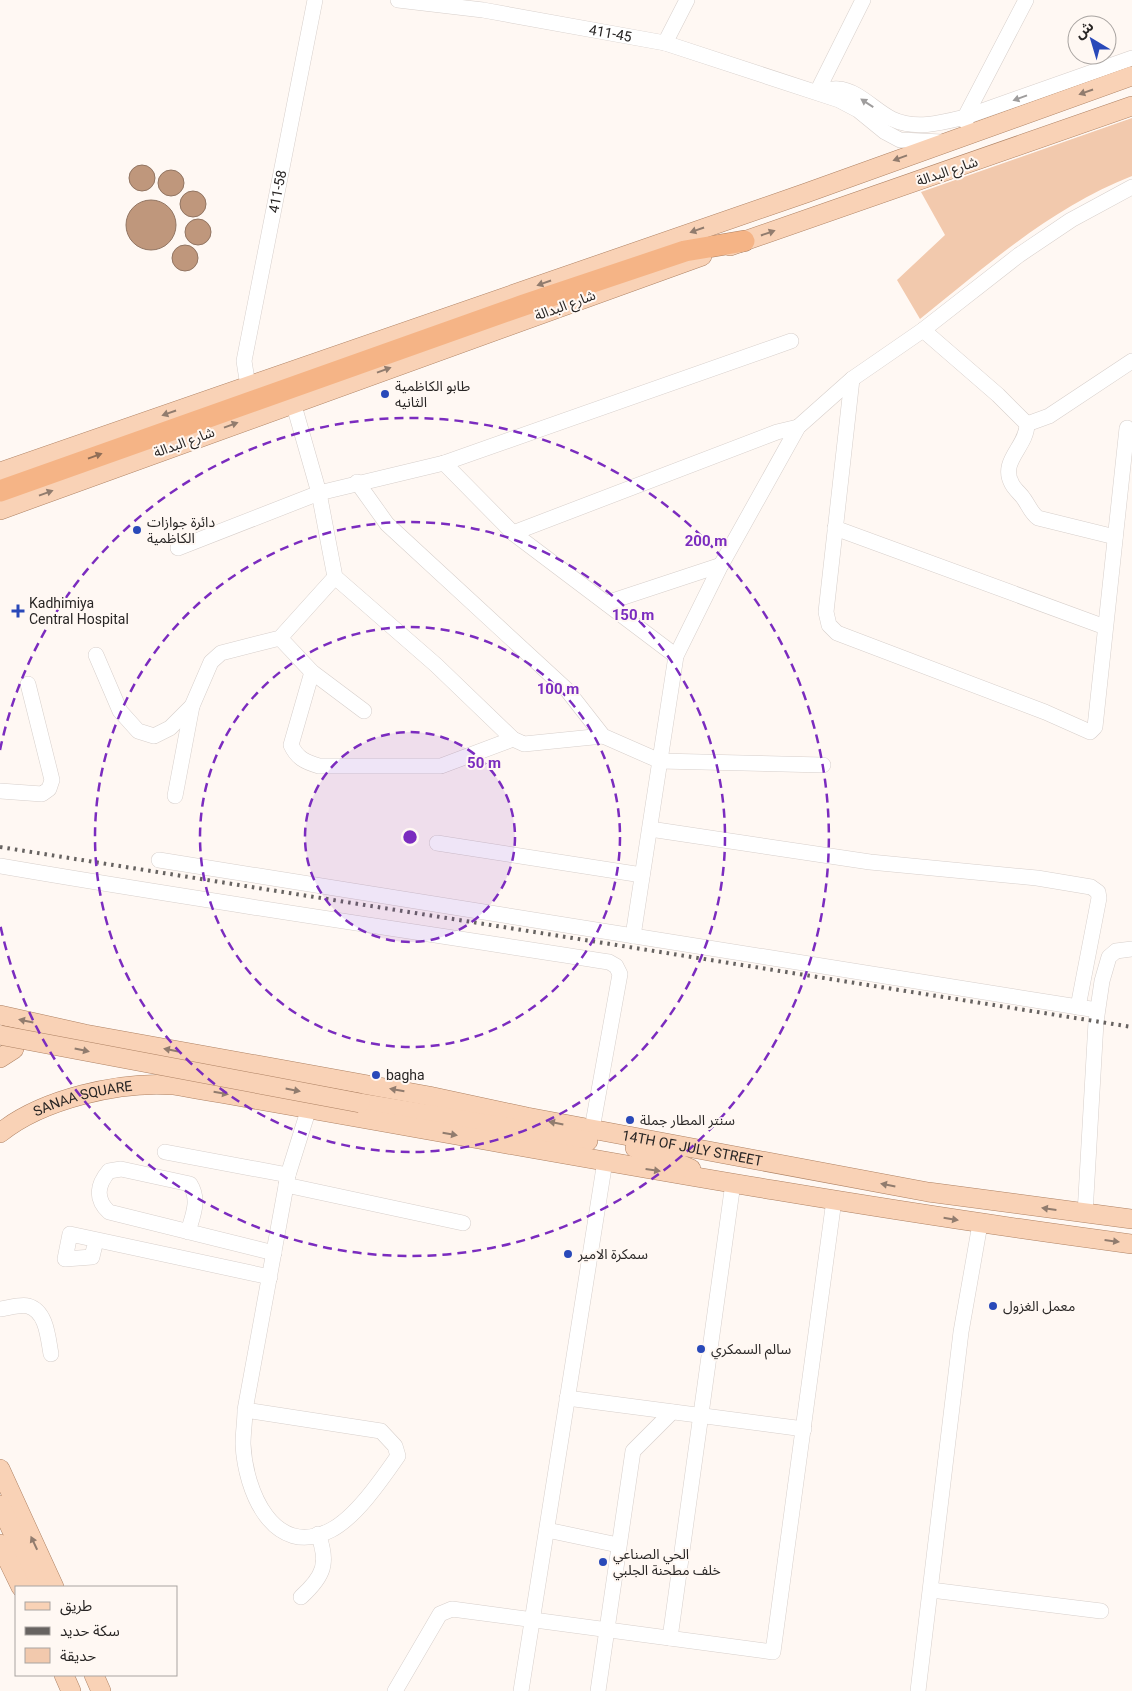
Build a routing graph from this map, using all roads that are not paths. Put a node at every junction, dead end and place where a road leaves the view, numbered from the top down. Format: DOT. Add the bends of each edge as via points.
graph roads {
  1 [pos="315,0"];
  2 [pos="398,0"];
  3 [pos="687,0"];
  4 [pos="863,0"];
  5 [pos="1026,0"];
  6 [pos="485,5"];
  7 [pos="665,43"];
  8 [pos="1132,58"];
  9 [pos="1132,76"];
  10 [pos="817,92"];
  11 [pos="1132,106"];
  12 [pos="968,125"];
  13 [pos="943,142"];
  14 [pos="1132,187"];
  15 [pos="744,241"];
  16 [pos="923,330"];
  17 [pos="791,341"];
  18 [pos="1132,361"];
  19 [pos="852,379"];
  20 [pos="248,386"];
  21 [pos="297,393"];
  22 [pos="1027,424"];
  23 [pos="798,427"];
  24 [pos="1127,428"];
  25 [pos="444,463"];
  26 [pos="0,472"];
  27 [pos="357,482"];
  28 [pos="0,490"];
  29 [pos="319,493"];
  30 [pos="0,510"];
  31 [pos="835,528"];
  32 [pos="513,533"];
  33 [pos="1115,537"];
  34 [pos="178,548"];
  35 [pos="721,565"];
  36 [pos="335,577"];
  37 [pos="606,603"];
  38 [pos="1106,628"];
  39 [pos="280,638"];
  40 [pos="96,655"];
  41 [pos="676,656"];
  42 [pos="312,672"];
  43 [pos="28,684"];
  44 [pos="192,706"];
  45 [pos="364,710"];
  46 [pos="603,736"];
  47 [pos="513,739"];
  48 [pos="660,760"];
  49 [pos="823,764"];
  50 [pos="0,791"];
  51 [pos="175,796"];
  52 [pos="650,829"];
  53 [pos="437,843"];
  54 [pos="159,860"];
  55 [pos="0,866"];
  56 [pos="642,875"];
  57 [pos="632,936"];
  58 [pos="1132,948"];
  59 [pos="1078,1007"];
  60 [pos="1097,1010"];
  61 [pos="0,1015"];
  62 [pos="53,1034"];
  63 [pos="85,1034"];
  64 [pos="0,1035"];
  65 [pos="254,1066"];
  66 [pos="247,1098"];
  67 [pos="308,1108"];
  68 [pos="592,1129"];
  69 [pos="0,1133"];
  70 [pos="165,1152"];
  71 [pos="605,1161"];
  72 [pos="704,1177"];
  73 [pos="287,1180"];
  74 [pos="733,1183"];
  75 [pos="834,1200"];
  76 [pos="1085,1214"];
  77 [pos="1132,1219"];
  78 [pos="463,1223"];
  79 [pos="980,1224"];
  80 [pos="188,1232"];
  81 [pos="96,1240"];
  82 [pos="1132,1244"];
  83 [pos="274,1253"];
  84 [pos="270,1277"];
  85 [pos="0,1309"];
  86 [pos="51,1354"];
  87 [pos="567,1398"];
  88 [pos="246,1410"];
  89 [pos="672,1412"];
  90 [pos="702,1416"];
  91 [pos="804,1429"];
  92 [pos="0,1469"];
  93 [pos="0,1505"];
  94 [pos="547,1530"];
  95 [pos="318,1534"];
  96 [pos="0,1545"];
  97 [pos="618,1545"];
  98 [pos="20,1586"];
  99 [pos="38,1586"];
  100 [pos="54,1586"];
  101 [pos="931,1590"];
  102 [pos="301,1597"];
  103 [pos="1101,1611"];
  104 [pos="534,1621"];
  105 [pos="607,1629"];
  106 [pos="670,1638"];
  107 [pos="64,1676"];
  108 [pos="94,1676"];
  109 [pos="71,1691"];
  110 [pos="101,1691"];
  111 [pos="395,1691"];
  112 [pos="521,1691"];
  113 [pos="598,1691"];
  114 [pos="918,1691"];
  1 -- 20 [label="street, 411-58" via="244,361"];
  2 -- 6 [label="street, 411-45"];
  3 -- 7 [label="street"];
  4 -- 10 [label="street"];
  5 -- 12 [label="street"];
  6 -- 7 [label="street, 411-45"];
  7 -- 10 [label="street, 411-45"];
  8 -- 12 [label="street, one-way"];
  9 -- 12 [label="main road, شارع البدالة, one-way"];
  12 -- 10 [label="street, one-way" via="913,125 892,119 857,96 839,89"];
  10 -- 13 [label="street, 411-45" via="858,110 900,140"];
  15 -- 11 [label="main road, شارع البدالة, one-way"];
  12 -- 13 [label="main road, شارع البدالة"];
  13 -- 20 [label="main road, شارع البدالة, one-way" via="806,193"];
  14 -- 16 [label="street" via="1071,220 1026,250"];
  21 -- 15 [label="highway, one-way" via="524,305 685,251"];
  16 -- 19 [label="street"];
  16 -- 22 [label="street"];
  17 -- 25 [label="street"];
  18 -- 22 [label="street" via="1050,416"];
  19 -- 23 [label="street"];
  19 -- 31 [label="street"];
  20 -- 26 [label="main road, شارع البدالة, one-way"];
  28 -- 21 [label="highway, one-way"];
  21 -- 29 [label="street"];
  30 -- 21 [label="main road, شارع البدالة, one-way"];
  22 -- 33 [label="street" via="1024,441 1011,457 1009,471 1011,483 1032,514"];
  23 -- 32 [label="street" via="777,432"];
  23 -- 35 [label="street"];
  24 -- 33 [label="street"];
  25 -- 27 [label="street"];
  25 -- 32 [label="street"];
  27 -- 29 [label="street"];
  27 -- 46 [label="street" via="387,524 567,690"];
  29 -- 34 [label="street"];
  29 -- 36 [label="street"];
  31 -- 38 [label="street"];
  31 -- 38 [label="street" via="826,612 829,624 837,633 1090,732 1095,726"];
  32 -- 37 [label="street"];
  33 -- 38 [label="street"];
  35 -- 37 [label="street"];
  35 -- 41 [label="street"];
  36 -- 39 [label="street"];
  36 -- 47 [label="street" via="436,665"];
  37 -- 41 [label="street"];
  39 -- 42 [label="street"];
  39 -- 44 [label="street" via="221,653 211,662"];
  40 -- 44 [label="street" via="120,711 138,731 154,736 170,728"];
  41 -- 48 [label="street"];
  42 -- 45 [label="street"];
  42 -- 47 [label="street" via="290,745 295,755 306,762 319,766 441,766"];
  43 -- 50 [label="street" via="51,785 42,794"];
  44 -- 51 [label="street"];
  46 -- 47 [label="street" via="524,744"];
  46 -- 48 [label="street"];
  48 -- 49 [label="street"];
  48 -- 52 [label="street"];
  52 -- 56 [label="street"];
  52 -- 59 [label="street" via="870,862 1037,878 1091,887 1100,898"];
  53 -- 56 [label="street"];
  54 -- 57 [label="street"];
  55 -- 68 [label="street" via="616,966 620,974"];
  56 -- 57 [label="street"];
  57 -- 59 [label="street"];
  58 -- 60 [label="street" via="1116,951 1109,957"];
  59 -- 60 [label="street"];
  60 -- 76 [label="street"];
  63 -- 61 [label="main road, one-way"];
  62 -- 63 [label="main road"];
  65 -- 63 [label="main road, one-way"];
  64 -- 72 [label="main road, one-way, bridge" via="360,1103 630,1147 676,1162"];
  65 -- 66 [label="main road" via="258,1081 255,1091"];
  68 -- 65 [label="main road, 14TH OF JULY STREET, one-way" via="429,1096"];
  66 -- 67 [label="main road, SANAA SQUARE"];
  69 -- 66 [label="main road, SANAA SQUARE, one-way" via="39,1111 82,1095 128,1085 173,1084"];
  67 -- 71 [label="main road, 14TH OF JULY STREET, one-way"];
  67 -- 73 [label="street"];
  76 -- 68 [label="main road, 14TH OF JULY STREET, one-way" via="928,1192"];
  70 -- 73 [label="street"];
  71 -- 72 [label="main road, 14TH OF JULY STREET, one-way"];
  71 -- 87 [label="street"];
  72 -- 74 [label="main road, 14TH OF JULY STREET"];
  73 -- 78 [label="street"];
  73 -- 83 [label="street"];
  74 -- 75 [label="main road, 14TH OF JULY STREET"];
  74 -- 90 [label="street"];
  75 -- 79 [label="main road, 14TH OF JULY STREET, one-way"];
  75 -- 91 [label="street"];
  76 -- 77 [label="main road, 14TH OF JULY STREET"];
  79 -- 82 [label="main road, 14TH OF JULY STREET, one-way"];
  79 -- 101 [label="street" via="962,1332"];
  80 -- 80 [label="street" via="110,1212 98,1197 102,1180 109,1170 122,1169 190,1184 196,1202"];
  80 -- 83 [label="street"];
  81 -- 84 [label="street"];
  83 -- 84 [label="street"];
  84 -- 88 [label="street"];
  85 -- 86 [label="street" via="27,1305 36,1310 43,1319"];
  87 -- 89 [label="street"];
  87 -- 94 [label="street"];
  88 -- 95 [label="street" via="243,1444 259,1505 271,1524 283,1533"];
  88 -- 95 [label="street" via="381,1431 395,1446 398,1456 348,1517 331,1530"];
  89 -- 90 [label="street"];
  89 -- 97 [label="street" via="633,1451"];
  90 -- 91 [label="street"];
  90 -- 106 [label="street"];
  91 -- 106 [label="street" via="773,1652"];
  100 -- 92 [label="main road, one-way"];
  93 -- 99 [label="main road"];
  94 -- 97 [label="street"];
  94 -- 104 [label="street"];
  95 -- 102 [label="street" via="325,1552 323,1568 316,1583"];
  96 -- 98 [label="main road"];
  97 -- 105 [label="street"];
  101 -- 103 [label="street"];
  101 -- 114 [label="street"];
  104 -- 105 [label="street"];
  104 -- 111 [label="street" via="452,1609 440,1614"];
  104 -- 112 [label="street"];
  105 -- 106 [label="street"];
  105 -- 113 [label="street"];
  107 -- 109 [label="main road"];
  108 -- 110 [label="main road"];
}
